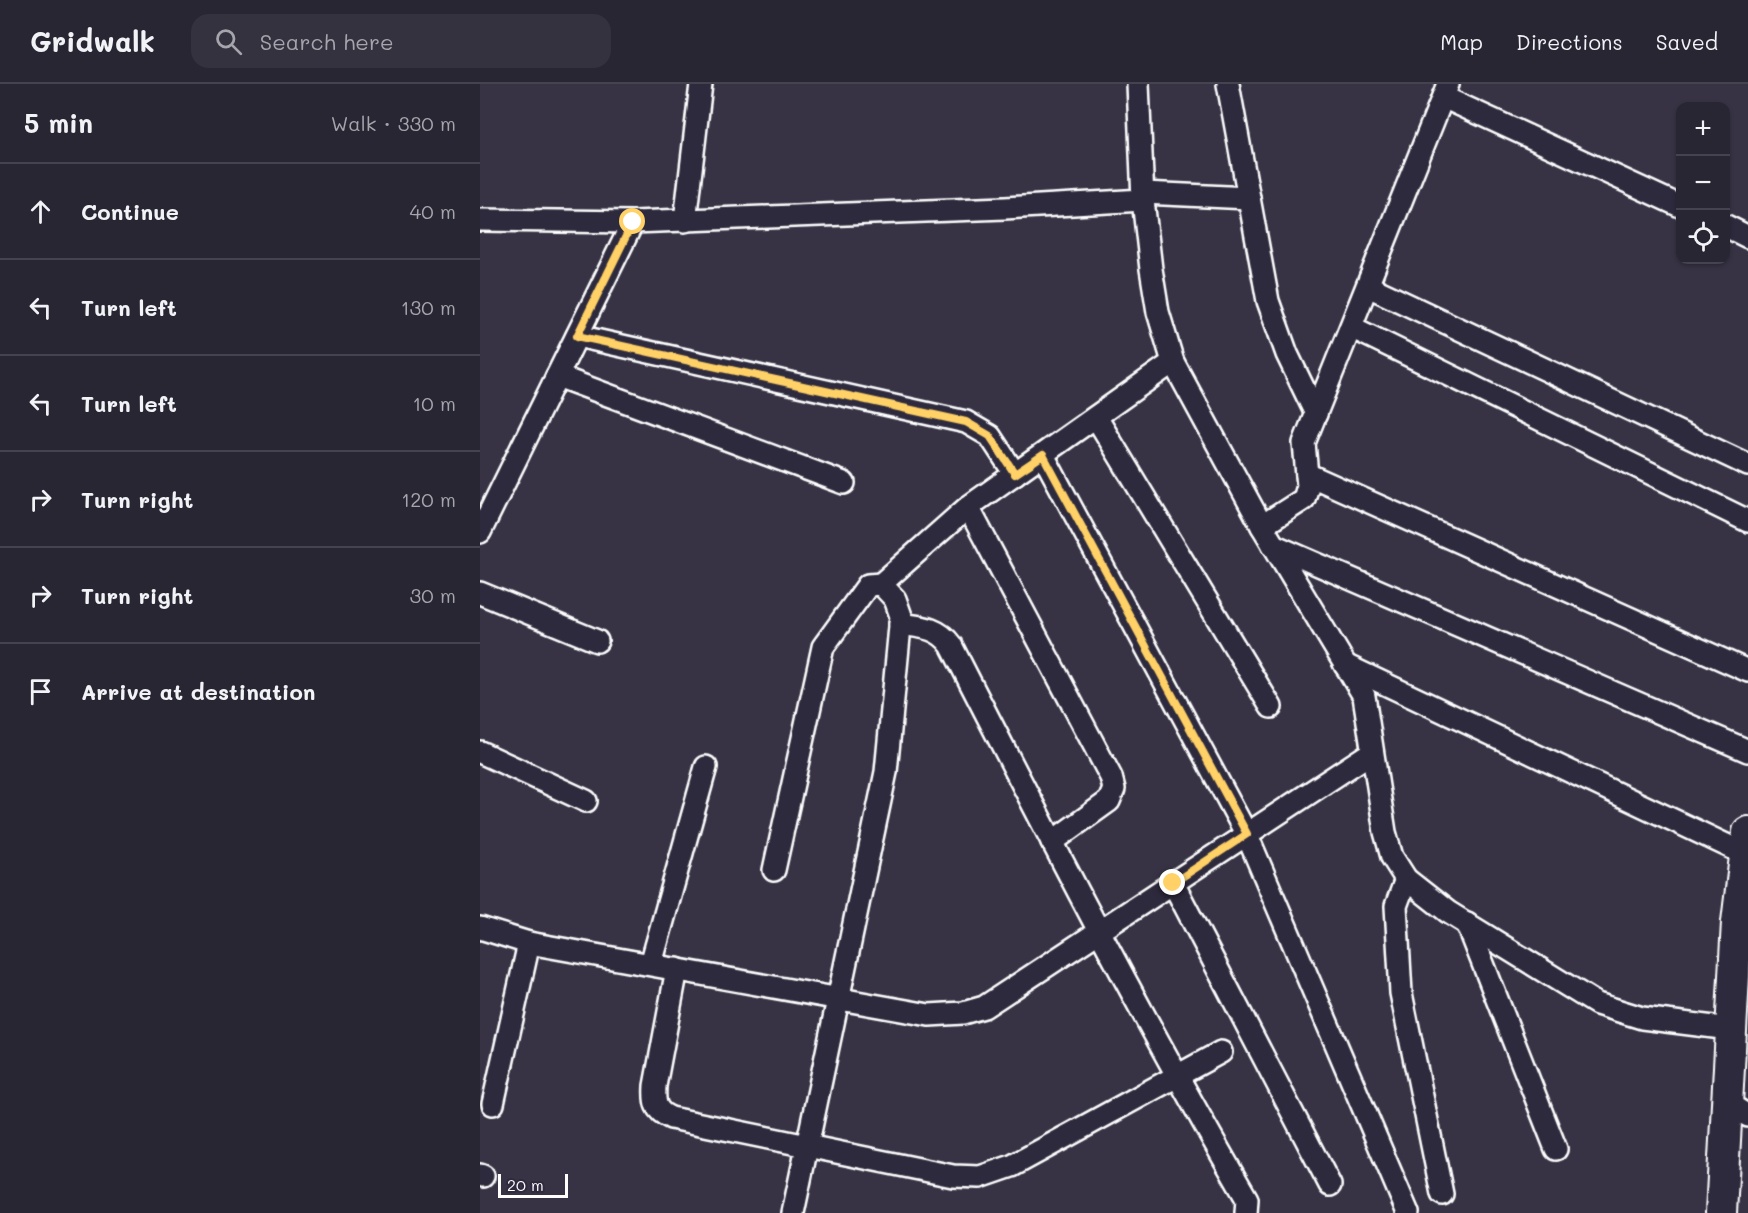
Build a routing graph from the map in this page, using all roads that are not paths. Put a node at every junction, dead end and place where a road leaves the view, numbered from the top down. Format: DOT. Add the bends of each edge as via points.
graph roads {
  1 [pos="701,84"];
  2 [pos="1138,84"];
  3 [pos="1228,84"];
  4 [pos="1445,90"];
  5 [pos="1143,197"];
  6 [pos="1249,198"];
  7 [pos="1676,204"];
  8 [pos="481,221"];
  9 [pos="685,221"];
  10 [pos="633,222"];
  11 [pos="1730,228"];
  12 [pos="1748,237"];
  13 [pos="1368,286"];
  14 [pos="1351,327"];
  15 [pos="577,336"];
  16 [pos="1173,362"];
  17 [pos="557,376"];
  18 [pos="1316,414"];
  19 [pos="1096,417"];
  20 [pos="1043,455"];
  21 [pos="1748,465"];
  22 [pos="1015,474"];
  23 [pos="1307,474"];
  24 [pos="844,483"];
  25 [pos="968,507"];
  26 [pos="1748,521"];
  27 [pos="1262,526"];
  28 [pos="480,532"];
  29 [pos="1273,545"];
  30 [pos="881,584"];
  31 [pos="480,593"];
  32 [pos="900,624"];
  33 [pos="597,641"];
  34 [pos="1345,665"];
  35 [pos="1748,671"];
  36 [pos="1271,707"];
  37 [pos="480,752"];
  38 [pos="1372,752"];
  39 [pos="1748,752"];
  40 [pos="706,767"];
  41 [pos="586,801"];
  42 [pos="1247,834"];
  43 [pos="1052,842"];
  44 [pos="1747,843"];
  45 [pos="774,870"];
  46 [pos="1406,879"];
  47 [pos="1173,883"];
  48 [pos="1467,923"];
  49 [pos="480,928"];
  50 [pos="1098,932"];
  51 [pos="529,944"];
  52 [pos="651,964"];
  53 [pos="678,969"];
  54 [pos="837,998"];
  55 [pos="1730,1029"];
  56 [pos="1221,1052"];
  57 [pos="1176,1077"];
  58 [pos="493,1104"];
  59 [pos="1737,1109"];
  60 [pos="807,1146"];
  61 [pos="1556,1149"];
  62 [pos="1330,1185"];
  63 [pos="1442,1194"];
  64 [pos="793,1213"];
  65 [pos="1246,1213"];
  66 [pos="1408,1213"];
  67 [pos="1721,1213"];
  1 -- 9 [label="street"];
  2 -- 5 [label="street"];
  3 -- 6 [label="street"];
  4 -- 7 [label="street"];
  4 -- 13 [label="street"];
  5 -- 6 [label="street"];
  5 -- 9 [label="street"];
  5 -- 16 [label="street" via="1158,312"];
  6 -- 18 [label="street" via="1268,301 1287,354"];
  8 -- 10 [label="street"];
  9 -- 10 [label="street"];
  10 -- 15 [label="street"];
  11 -- 12 [label="street"];
  13 -- 14 [label="street"];
  13 -- 21 [label="street"];
  14 -- 18 [label="street"];
  14 -- 26 [label="street"];
  15 -- 17 [label="street"];
  15 -- 22 [label="street" via="966,422 990,436"];
  16 -- 19 [label="street"];
  16 -- 27 [label="street"];
  17 -- 24 [label="street"];
  17 -- 28 [label="street"];
  18 -- 23 [label="street" via="1304,443"];
  19 -- 20 [label="street"];
  19 -- 36 [label="street"];
  20 -- 22 [label="street"];
  20 -- 42 [label="street"];
  22 -- 25 [label="street"];
  23 -- 27 [label="street" via="1304,500"];
  23 -- 35 [label="street"];
  25 -- 30 [label="street"];
  25 -- 43 [label="street" via="1111,777 1114,789 1109,801"];
  27 -- 29 [label="street"];
  29 -- 34 [label="street"];
  29 -- 39 [label="street"];
  30 -- 32 [label="street" via="899,606"];
  30 -- 45 [label="street" via="868,585 824,647"];
  31 -- 33 [label="street"];
  32 -- 43 [label="street" via="934,629 951,645"];
  32 -- 54 [label="street" via="886,772"];
  34 -- 38 [label="street" via="1364,696"];
  34 -- 44 [label="street"];
  37 -- 41 [label="street"];
  38 -- 42 [label="street"];
  38 -- 46 [label="street" via="1385,832 1392,857"];
  40 -- 52 [label="street"];
  42 -- 47 [label="street"];
  42 -- 66 [label="street"];
  43 -- 50 [label="street"];
  44 -- 55 [label="street"];
  46 -- 48 [label="street"];
  46 -- 63 [label="street" via="1396,906 1401,993"];
  47 -- 50 [label="street"];
  47 -- 62 [label="street"];
  48 -- 55 [label="street" via="1597,1004 1642,1018"];
  48 -- 61 [label="street"];
  49 -- 51 [label="street"];
  50 -- 54 [label="street" via="984,1007 963,1013 929,1015"];
  50 -- 57 [label="street"];
  51 -- 52 [label="street"];
  51 -- 58 [label="street"];
  52 -- 53 [label="street"];
  53 -- 54 [label="street"];
  53 -- 60 [label="street" via="655,1086 654,1103 660,1113"];
  54 -- 60 [label="street"];
  55 -- 59 [label="street"];
  56 -- 57 [label="street"];
  57 -- 60 [label="street" via="1012,1166 980,1177 953,1176"];
  57 -- 65 [label="street" via="1247,1199"];
  59 -- 67 [label="street"];
  60 -- 64 [label="street"];
}
